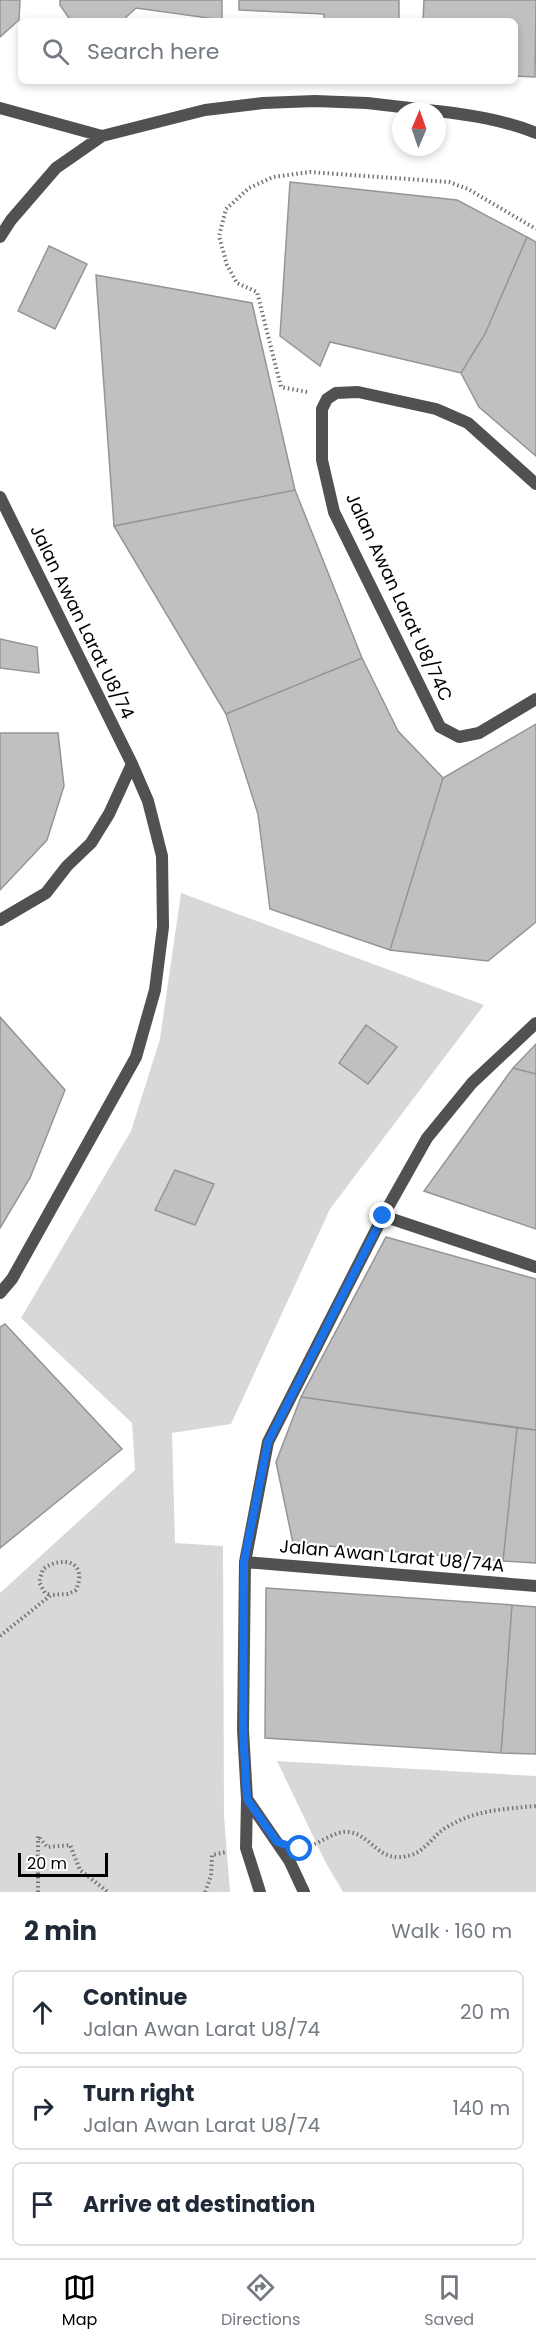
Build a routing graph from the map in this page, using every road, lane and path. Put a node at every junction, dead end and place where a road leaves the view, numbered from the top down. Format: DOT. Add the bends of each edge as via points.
graph roads {
  1 [pos="392,106"];
  2 [pos="0,108"];
  3 [pos="446,112"];
  4 [pos="536,133"];
  5 [pos="102,136"];
  6 [pos="536,229"];
  7 [pos="0,237"];
  8 [pos="327,399"];
  9 [pos="536,484"];
  10 [pos="0,497"];
  11 [pos="536,699"];
  12 [pos="132,764"];
  13 [pos="0,920"];
  14 [pos="536,1023"];
  15 [pos="383,1216"];
  16 [pos="536,1267"];
  17 [pos="0,1293"];
  18 [pos="244,1562"];
  19 [pos="536,1586"];
  20 [pos="51,1595"];
  21 [pos="0,1636"];
  22 [pos="247,1799"];
  23 [pos="536,1806"];
  24 [pos="277,1842"];
  25 [pos="246,1848"];
  26 [pos="38,1892"];
  27 [pos="108,1892"];
  28 [pos="205,1892"];
  29 [pos="260,1892"];
  30 [pos="304,1892"];
  1 -- 5 [label="street" via="315,101 263,103 205,110"];
  2 -- 5 [label="street"];
  3 -- 4 [label="street" via="516,125"];
  5 -- 7 [label="street" via="56,168"];
  6 -- 8 [label="path" via="449,182 310,172 273,177 249,188 226,209 219,236 227,265 237,283 257,292 281,387"];
  8 -- 9 [label="street" via="336,393 358,392 436,409 468,423"];
  8 -- 11 [label="street, Jalan Awan Larat U8/74C" via="322,409 322,460 334,512 440,727 459,737 480,733"];
  10 -- 12 [label="street, Jalan Awan Larat U8/74"];
  12 -- 13 [label="street" via="110,814 91,843 46,893"];
  12 -- 17 [label="street, Jalan Awan Larat U8/74" via="148,801 162,856 163,927 155,990 136,1056 12,1279"];
  14 -- 15 [label="street" via="447,1112 427,1138"];
  15 -- 16 [label="street"];
  15 -- 18 [label="street" via="268,1442"];
  18 -- 19 [label="street, Jalan Awan Larat U8/74A"];
  18 -- 22 [label="street" via="243,1730"];
  20 -- 20 [label="path" via="76,1590 79,1572 72,1563 51,1563 43,1569 39,1582 45,1593"];
  20 -- 21 [label="path"];
  22 -- 24 [label="street"];
  22 -- 25 [label="street"];
  23 -- 24 [label="path" via="488,1810 470,1816 445,1828 413,1855 392,1858 350,1832 300,1849"];
  24 -- 30 [label="street"];
  25 -- 28 [label="path" via="212,1855"];
  25 -- 29 [label="street"];
  26 -- 27 [label="path" via="38,1836 46,1847 70,1845 80,1870"];
}
